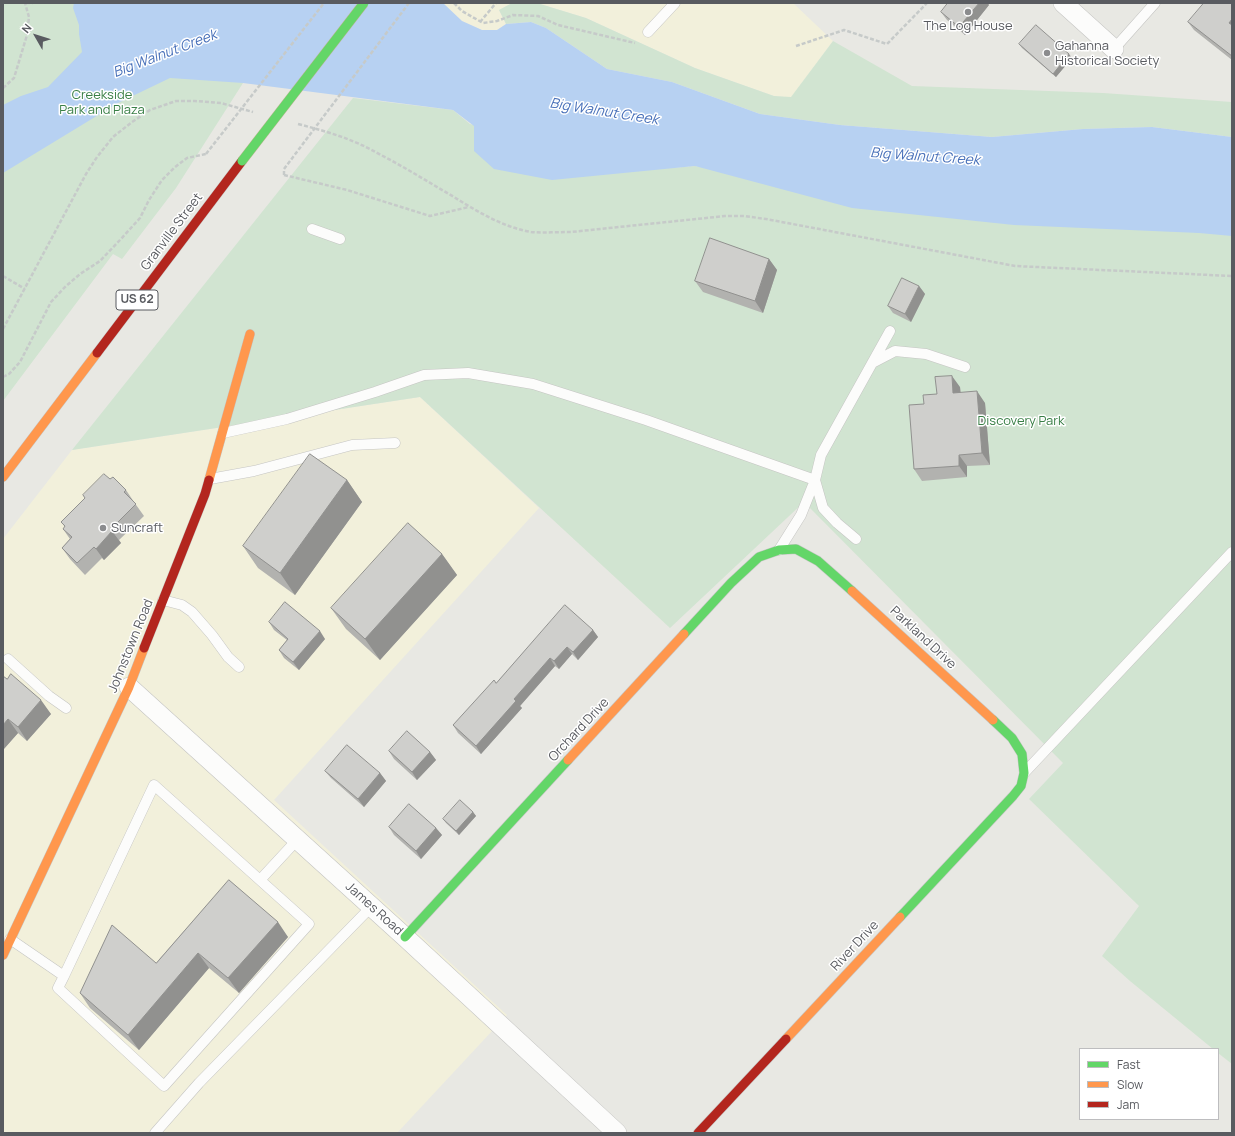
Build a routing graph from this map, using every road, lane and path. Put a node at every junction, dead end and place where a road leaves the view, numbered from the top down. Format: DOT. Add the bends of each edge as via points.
graph roads {
  1 [pos="26,3"];
  2 [pos="33,3"];
  3 [pos="324,3"];
  4 [pos="364,3"];
  5 [pos="409,3"];
  6 [pos="454,3"];
  7 [pos="496,3"];
  8 [pos="675,3"];
  9 [pos="927,3"];
  10 [pos="1063,3"];
  11 [pos="1155,3"];
  12 [pos="480,22"];
  13 [pos="648,32"];
  14 [pos="796,46"];
  15 [pos="1114,48"];
  16 [pos="3,88"];
  17 [pos="259,113"];
  18 [pos="297,124"];
  19 [pos="470,207"];
  20 [pos="312,229"];
  21 [pos="340,239"];
  22 [pos="3,276"];
  23 [pos="1232,276"];
  24 [pos="24,289"];
  25 [pos="3,329"];
  26 [pos="890,331"];
  27 [pos="250,334"];
  28 [pos="872,363"];
  29 [pos="965,367"];
  30 [pos="3,377"];
  31 [pos="223,433"];
  32 [pos="395,443"];
  33 [pos="3,477"];
  34 [pos="210,479"];
  35 [pos="814,480"];
  36 [pos="856,539"];
  37 [pos="779,550"];
  38 [pos="1232,552"];
  39 [pos="164,600"];
  40 [pos="8,659"];
  41 [pos="239,667"];
  42 [pos="129,687"];
  43 [pos="66,708"];
  44 [pos="1024,773"];
  45 [pos="297,840"];
  46 [pos="260,880"];
  47 [pos="371,907"];
  48 [pos="406,938"];
  49 [pos="10,939"];
  50 [pos="3,955"];
  51 [pos="64,976"];
  52 [pos="614,1132"];
  53 [pos="156,1133"];
  54 [pos="698,1133"];
  1 -- 2 [label="path"];
  1 -- 16 [label="path" via="29,17 27,35 14,78"];
  3 -- 30 [label="path, bridge" via="206,154 187,158 175,167 162,180 140,218 120,240 100,261 80,274 51,302 20,362"];
  4 -- 33 [label="main road, Granville Street / US 62, bridge"];
  5 -- 19 [label="path, bridge" via="284,169 284,175 347,190 430,216"];
  6 -- 12 [label="path"];
  7 -- 12 [label="path"];
  8 -- 13 [label="lane"];
  9 -- 14 [label="path" via="887,44 844,30"];
  10 -- 15 [label="street"];
  11 -- 15 [label="lane"];
  12 -- 13 [label="path" via="497,21 513,15 538,16 558,25 638,44"];
  17 -- 24 [label="path" via="221,103 176,101 150,110 132,122 114,138 93,163"];
  18 -- 19 [label="path" via="356,142"];
  19 -- 23 [label="path" via="485,216 531,232 571,232 744,216 1015,266"];
  20 -- 21 [label="lane"];
  22 -- 24 [label="path"];
  24 -- 25 [label="path"];
  26 -- 28 [label="lane"];
  27 -- 31 [label="main road, Johnstown Road"];
  28 -- 29 [label="lane" via="895,351 926,354"];
  28 -- 35 [label="lane" via="821,456"];
  31 -- 34 [label="main road, Johnstown Road"];
  31 -- 35 [label="lane" via="287,419 424,375 468,373 533,384 654,422"];
  32 -- 34 [label="lane" via="352,444 254,471"];
  34 -- 39 [label="main road, Johnstown Road"];
  35 -- 36 [label="lane" via="823,508"];
  35 -- 37 [label="lane" via="802,515"];
  37 -- 44 [label="main road, Parkland Drive" via="796,549 818,561 875,611 1012,738 1022,754"];
  37 -- 48 [label="main road, Orchard Drive" via="759,557 731,583"];
  38 -- 44 [label="lane"];
  39 -- 41 [label="lane" via="182,605 192,612"];
  39 -- 42 [label="main road, Johnstown Road"];
  40 -- 43 [label="lane"];
  42 -- 45 [label="street, James Road"];
  42 -- 49 [label="main road, Johnstown Road"];
  44 -- 54 [label="main road, River Drive" via="1021,786 1013,796"];
  45 -- 46 [label="lane"];
  45 -- 47 [label="street, James Road"];
  46 -- 51 [label="lane" via="154,785"];
  46 -- 51 [label="lane" via="309,924 164,1086 58,988"];
  47 -- 48 [label="street, James Road"];
  47 -- 53 [label="lane" via="199,1083"];
  48 -- 52 [label="street, James Road"];
  49 -- 50 [label="main road, Johnstown Road"];
  49 -- 51 [label="lane"];
}
